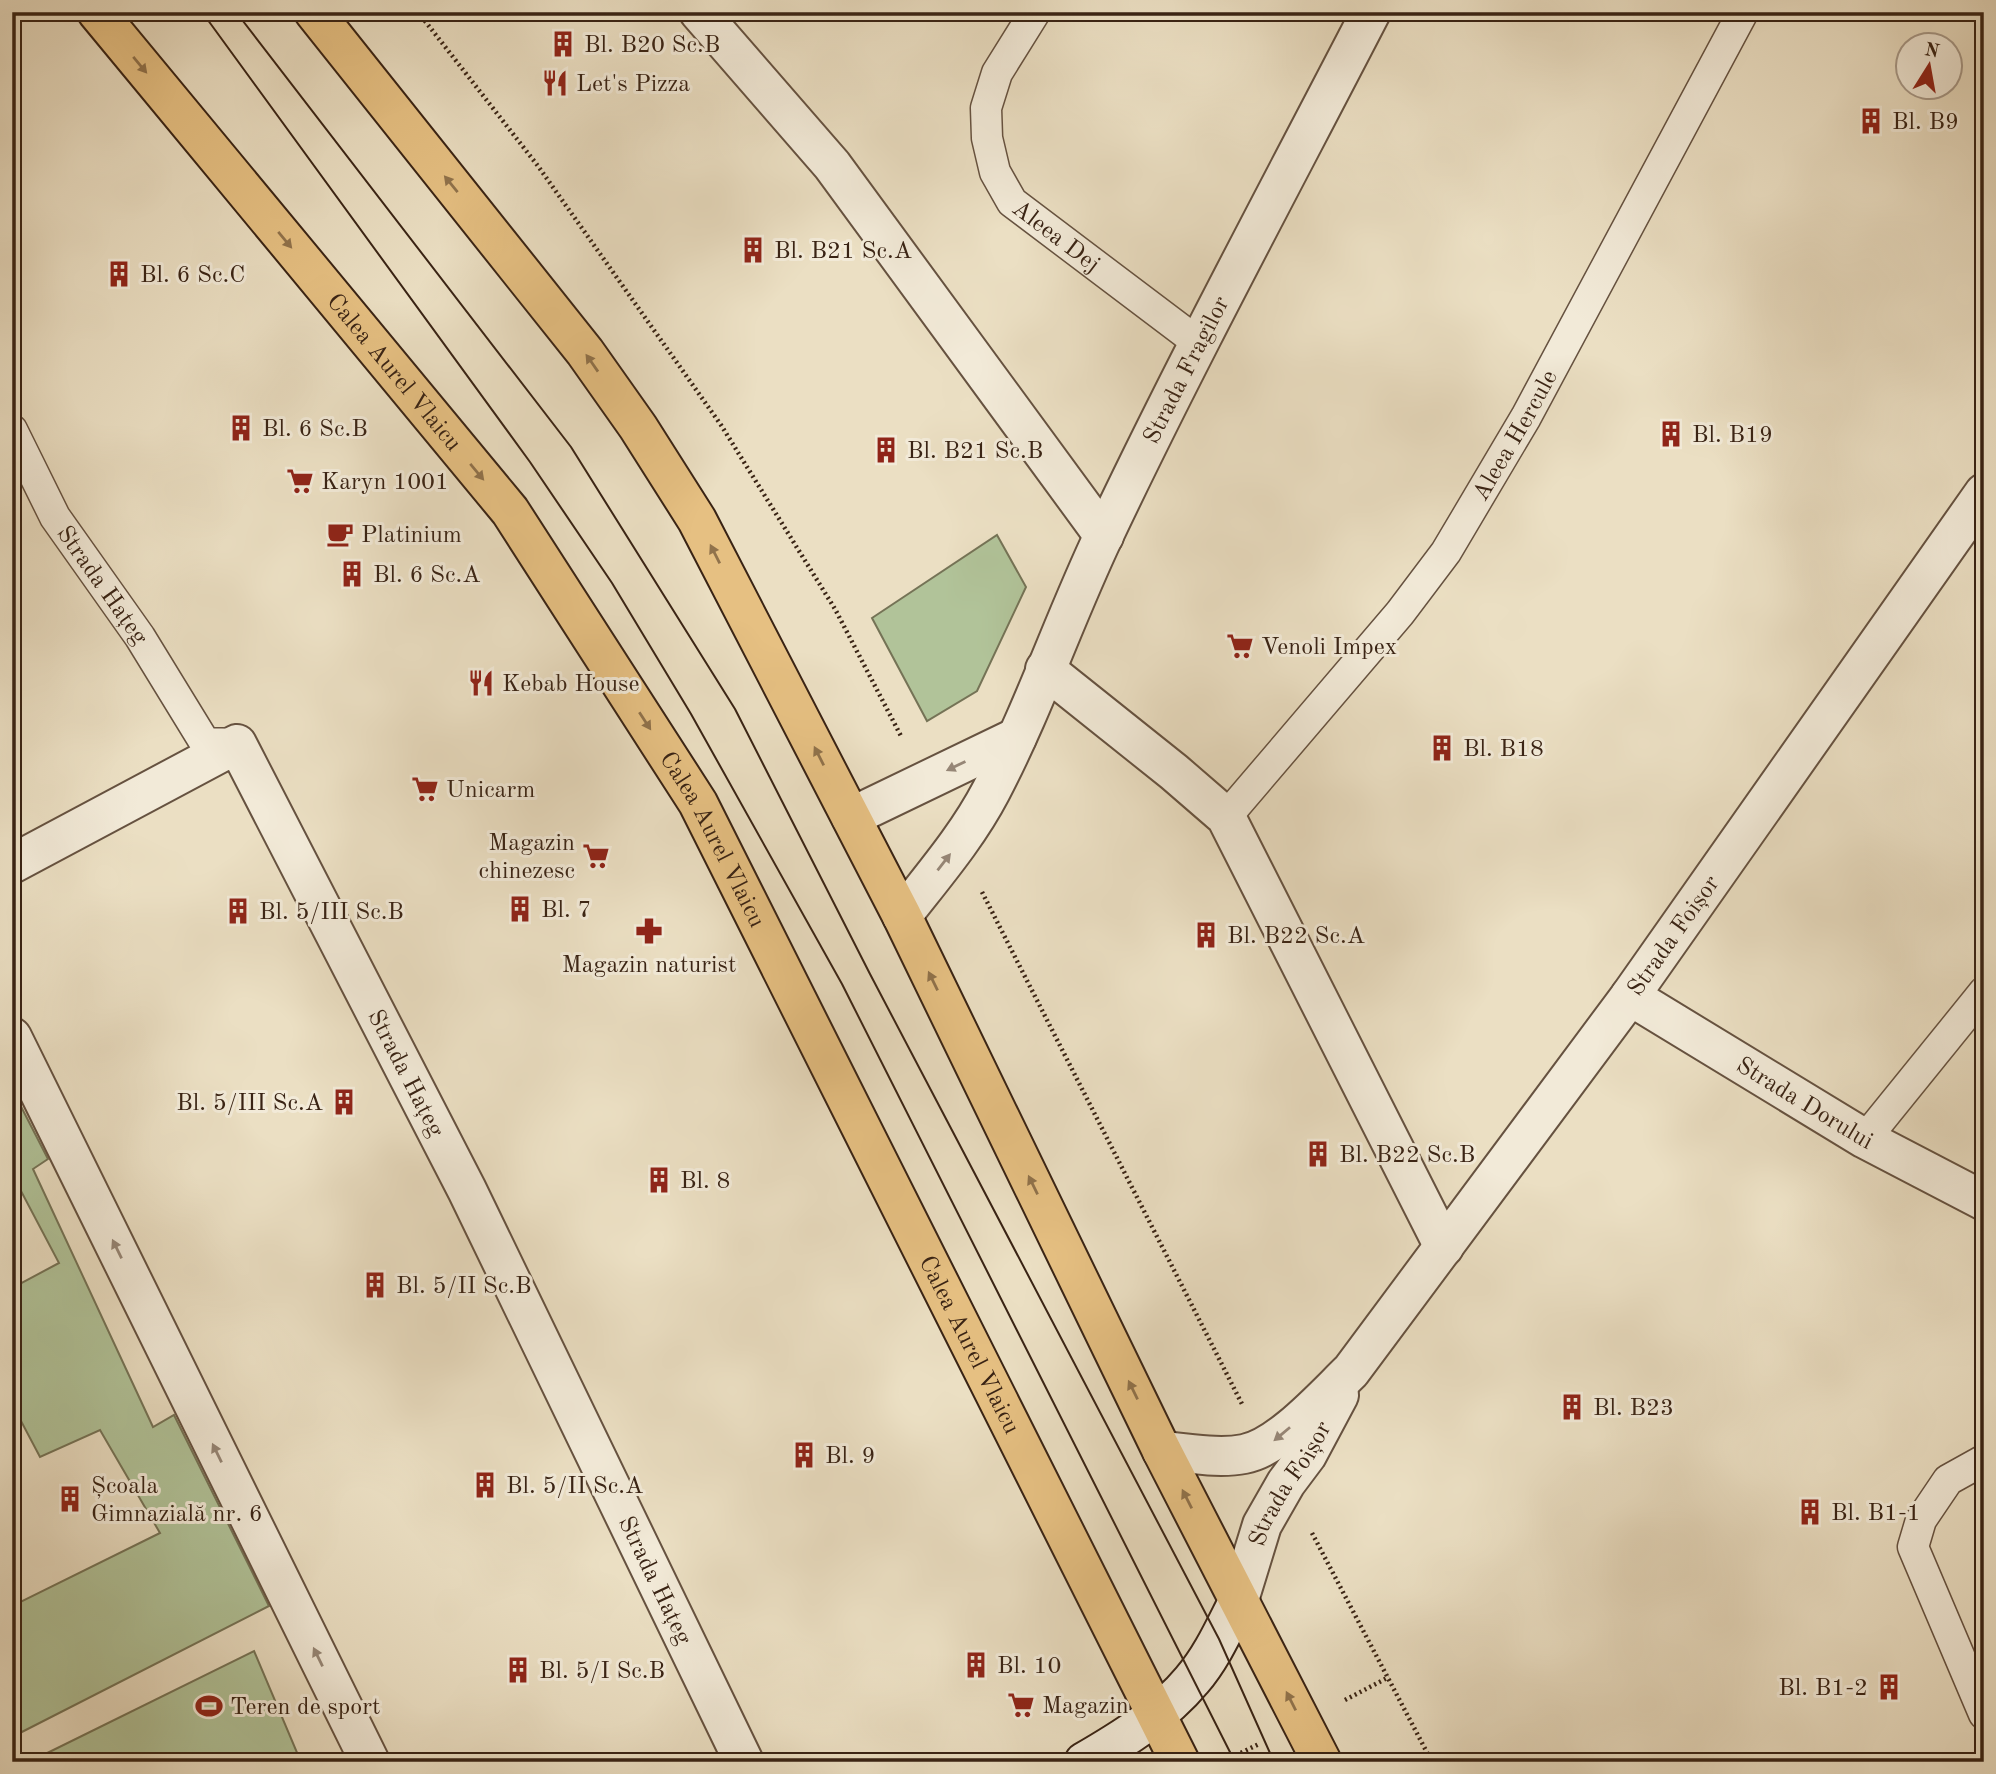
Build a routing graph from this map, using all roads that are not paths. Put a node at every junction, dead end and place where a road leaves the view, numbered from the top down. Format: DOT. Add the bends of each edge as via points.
graph roads {
  1 [pos="97,12"];
  2 [pos="314,12"];
  3 [pos="699,12"];
  4 [pos="1035,12"];
  5 [pos="1371,12"];
  6 [pos="1742,12"];
  7 [pos="1200,344"];
  8 [pos="12,430"];
  9 [pos="1984,493"];
  10 [pos="1104,536"];
  11 [pos="1045,669"];
  12 [pos="1017,737"];
  13 [pos="237,744"];
  14 [pos="851,817"];
  15 [pos="1226,817"];
  16 [pos="12,864"];
  17 [pos="902,916"];
  18 [pos="1984,992"];
  19 [pos="1630,996"];
  20 [pos="12,1037"];
  21 [pos="1865,1139"];
  22 [pos="1984,1201"];
  23 [pos="1444,1247"];
  24 [pos="1350,1371"];
  25 [pos="1163,1451"];
  26 [pos="1984,1460"];
  27 [pos="1239,1600"];
  28 [pos="1984,1714"];
  29 [pos="1156,1716"];
  30 [pos="370,1762"];
  31 [pos="744,1762"];
  32 [pos="1084,1762"];
  33 [pos="1180,1762"];
  34 [pos="1322,1762"];
  1 -- 29 [label="main road, Calea Aurel Vlaicu, one-way" via="510,511 698,803"];
  14 -- 2 [label="main road, one-way" via="697,520 638,428 585,352"];
  3 -- 10 [label="street" via="832,165"];
  4 -- 7 [label="lane, Aleea Dej" via="997,73 986,108 995,172 1012,202"];
  5 -- 7 [label="street, Strada Fragilor"];
  6 -- 15 [label="lane, Aleea Hercule" via="1526,417 1446,552 1400,613"];
  7 -- 10 [label="street, Strada Fragilor"];
  8 -- 13 [label="lane, Strada Hațeg" via="55,517 140,637 205,743"];
  9 -- 19 [label="street, Strada Foișor"];
  10 -- 11 [label="street, Strada Fragilor"];
  11 -- 12 [label="street, Strada Fragilor"];
  11 -- 15 [label="street"];
  12 -- 14 [label="street, one-way"];
  17 -- 12 [label="street, Strada Fragilor, one-way" via="958,845"];
  13 -- 16 [label="street"];
  13 -- 31 [label="street, Strada Hațeg" via="467,1190"];
  14 -- 17 [label="main road"];
  15 -- 23 [label="street"];
  25 -- 17 [label="main road, one-way"];
  18 -- 21 [label="lane"];
  19 -- 21 [label="street, Strada Dorului"];
  19 -- 23 [label="street, Strada Foișor"];
  30 -- 20 [label="street, one-way"];
  21 -- 22 [label="street, Strada Dorului"];
  23 -- 24 [label="street, Strada Foișor"];
  24 -- 25 [label="street, Strada Foișor, one-way" via="1309,1412 1254,1452"];
  24 -- 27 [label="street, Strada Foișor" via="1321,1432 1262,1525"];
  27 -- 25 [label="main road, one-way"];
  26 -- 28 [label="lane" via="1948,1480 1922,1520 1913,1547"];
  27 -- 29 [label="street" via="1193,1680"];
  34 -- 27 [label="main road, one-way"];
  29 -- 32 [label="street"];
  29 -- 33 [label="main road, Calea Aurel Vlaicu"];
}
